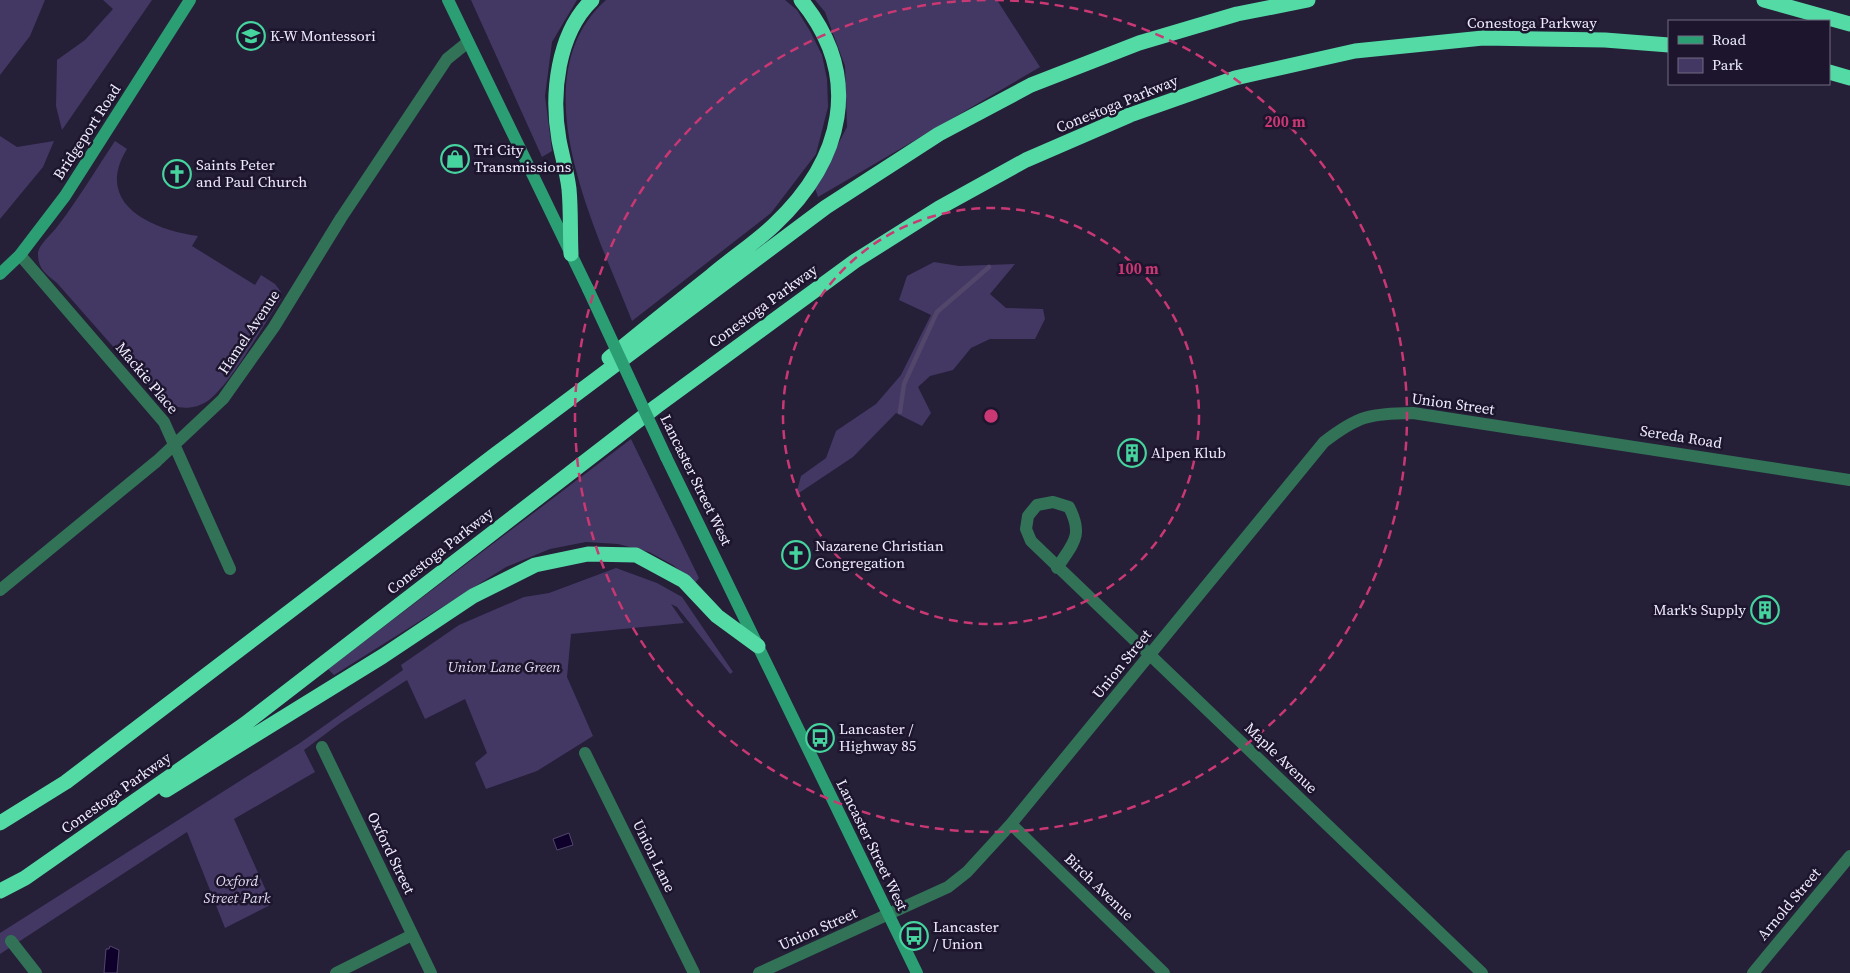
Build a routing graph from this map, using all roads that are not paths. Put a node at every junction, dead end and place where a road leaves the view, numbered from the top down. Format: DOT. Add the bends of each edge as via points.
graph roads {
  1 [pos="190,0"];
  2 [pos="448,0"];
  3 [pos="592,0"];
  4 [pos="801,0"];
  5 [pos="1308,0"];
  6 [pos="1764,0"];
  7 [pos="1850,24"];
  8 [pos="468,42"];
  9 [pos="1668,45"];
  10 [pos="1830,72"];
  11 [pos="1850,78"];
  12 [pos="571,254"];
  13 [pos="20,255"];
  14 [pos="0,274"];
  15 [pos="1507,427"];
  16 [pos="176,443"];
  17 [pos="496,454"];
  18 [pos="1850,480"];
  19 [pos="1057,568"];
  20 [pos="230,569"];
  21 [pos="0,590"];
  22 [pos="758,646"];
  23 [pos="1149,656"];
  24 [pos="322,747"];
  25 [pos="585,753"];
  26 [pos="120,813"];
  27 [pos="0,823"];
  28 [pos="1011,824"];
  29 [pos="1850,856"];
  30 [pos="0,891"];
  31 [pos="888,915"];
  32 [pos="412,935"];
  33 [pos="11,941"];
  34 [pos="36,973"];
  35 [pos="336,973"];
  36 [pos="431,973"];
  37 [pos="694,973"];
  38 [pos="759,973"];
  39 [pos="917,973"];
  40 [pos="1164,973"];
  41 [pos="1482,973"];
  42 [pos="1753,973"];
  1 -- 13 [label="main road, Bridgeport Road" via="65,196"];
  2 -- 8 [label="main road, Lancaster Street West"];
  3 -- 12 [label="highway" via="573,27 564,49 555,90 558,138 569,187"];
  4 -- 17 [label="highway" via="819,22 834,60 839,105 836,128 824,159 804,192 774,225 556,400"];
  5 -- 17 [label="highway" via="1237,14 1139,43 1031,85 939,134 826,207"];
  6 -- 7 [label="highway"];
  8 -- 12 [label="main road, Lancaster Street West"];
  8 -- 16 [label="street, Hamel Avenue" via="447,59 341,218 274,327 223,399"];
  9 -- 26 [label="highway, Conestoga Parkway" via="1605,40 1483,38 1355,51 1235,78 1130,115 1026,160 939,208 855,261 657,406 245,724"];
  10 -- 11 [label="highway"];
  12 -- 22 [label="main road, Lancaster Street West, bridge"];
  13 -- 14 [label="main road, Bridgeport Road"];
  13 -- 16 [label="street, Mackie Place" via="164,422"];
  15 -- 18 [label="street, Sereda Road"];
  15 -- 23 [label="street, Union Street" via="1413,413 1373,414 1346,425 1324,442"];
  16 -- 20 [label="street, Mackie Place"];
  16 -- 21 [label="street, Hamel Avenue"];
  17 -- 27 [label="highway" via="66,782"];
  19 -- 19 [label="street, Maple Avenue" via="1075,540 1078,524 1069,507 1053,502 1037,506 1028,516 1026,529 1031,541"];
  19 -- 23 [label="street, Maple Avenue"];
  22 -- 26 [label="highway" via="717,616 684,581 636,554 588,554 535,565 473,596 177,784"];
  22 -- 31 [label="main road, Lancaster Street West"];
  23 -- 28 [label="street, Union Street"];
  23 -- 41 [label="street, Maple Avenue"];
  24 -- 32 [label="street, Oxford Street"];
  25 -- 37 [label="street, Union Lane"];
  26 -- 30 [label="highway, Conestoga Parkway" via="25,878"];
  28 -- 31 [label="street, Union Street" via="967,872 948,887"];
  28 -- 40 [label="street, Birch Avenue"];
  29 -- 42 [label="street, Arnold Street"];
  31 -- 38 [label="street, Union Street"];
  31 -- 39 [label="main road, Lancaster Street West"];
  32 -- 35 [label="street"];
  32 -- 36 [label="street, Oxford Street"];
  33 -- 34 [label="street"];
}
